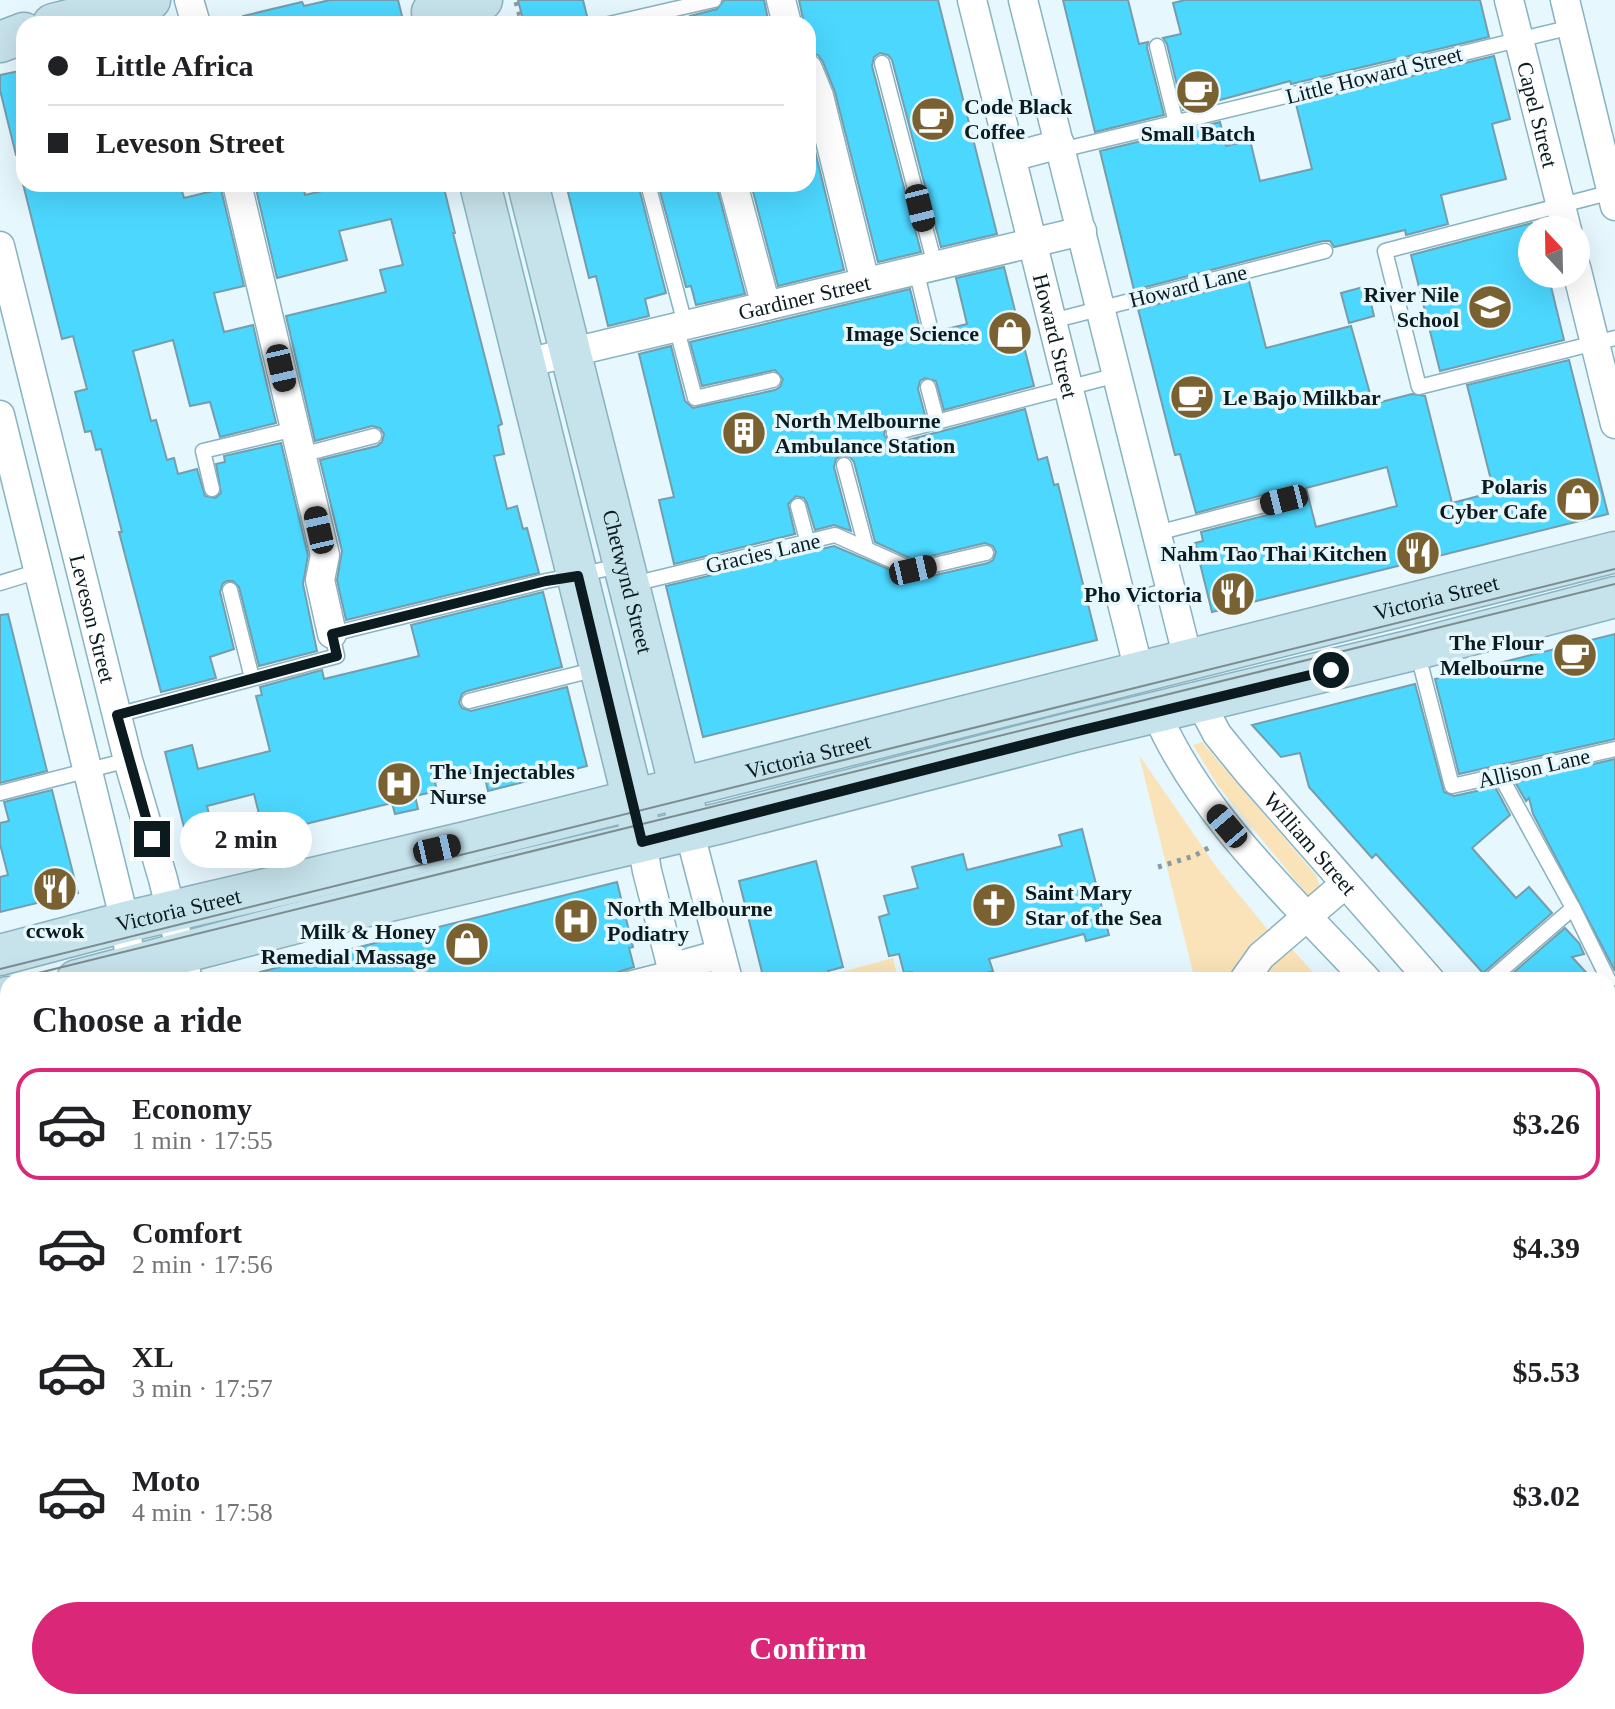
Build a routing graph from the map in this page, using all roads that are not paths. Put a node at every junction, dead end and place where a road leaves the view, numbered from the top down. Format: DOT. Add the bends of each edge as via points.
graph roads {
  1 [pos="150,0"];
  2 [pos="483,0"];
  3 [pos="714,0"];
  4 [pos="972,0"];
  5 [pos="1023,0"];
  6 [pos="1509,0"];
  7 [pos="432,12"];
  8 [pos="1568,14"];
  9 [pos="85,16"];
  10 [pos="644,16"];
  11 [pos="1519,40"];
  12 [pos="1157,46"];
  13 [pos="882,63"];
  14 [pos="816,89"];
  15 [pos="1176,123"];
  16 [pos="1060,147"];
  17 [pos="1011,157"];
  18 [pos="243,192"];
  19 [pos="482,192"];
  20 [pos="650,192"];
  21 [pos="735,192"];
  22 [pos="532,199"];
  23 [pos="1613,199"];
  24 [pos="1564,216"];
  25 [pos="1567,216"];
  26 [pos="491,223"];
  27 [pos="1518,226"];
  28 [pos="1082,231"];
  29 [pos="1032,243"];
  30 [pos="0,246"];
  31 [pos="1325,251"];
  32 [pos="925,268"];
  33 [pos="865,282"];
  34 [pos="1584,288"];
  35 [pos="766,306"];
  36 [pos="1101,308"];
  37 [pos="1052,321"];
  38 [pos="929,323"];
  39 [pos="680,325"];
  40 [pos="10,326"];
  41 [pos="1605,341"];
  42 [pos="571,352"];
  43 [pos="526,363"];
  44 [pos="1117,375"];
  45 [pos="773,380"];
  46 [pos="928,387"];
  47 [pos="1068,387"];
  48 [pos="1,421"];
  49 [pos="937,421"];
  50 [pos="1615,424"];
  51 [pos="894,433"];
  52 [pos="374,436"];
  53 [pos="298,442"];
  54 [pos="844,465"];
  55 [pos="212,489"];
  56 [pos="1284,500"];
  57 [pos="798,506"];
  58 [pos="1157,533"];
  59 [pos="807,540"];
  60 [pos="866,547"];
  61 [pos="1615,552"];
  62 [pos="986,553"];
  63 [pos="79,560"];
  64 [pos="39,571"];
  65 [pos="626,575"];
  66 [pos="578,576"];
  67 [pos="0,583"];
  68 [pos="230,590"];
  69 [pos="1171,590"];
  70 [pos="1615,597"];
  71 [pos="1122,601"];
  72 [pos="332,634"];
  73 [pos="1417,649"];
  74 [pos="1188,659"];
  75 [pos="601,668"];
  76 [pos="1139,671"];
  77 [pos="252,678"];
  78 [pos="469,701"];
  79 [pos="1200,702"];
  80 [pos="660,708"];
  81 [pos="1156,712"];
  82 [pos="117,715"];
  83 [pos="614,718"];
  84 [pos="1615,749"];
  85 [pos="128,760"];
  86 [pos="88,770"];
  87 [pos="1501,777"];
  88 [pos="680,788"];
  89 [pos="0,793"];
  90 [pos="633,798"];
  91 [pos="689,830"];
  92 [pos="642,842"];
  93 [pos="1345,884"];
  94 [pos="1573,908"];
  95 [pos="171,911"];
  96 [pos="1308,916"];
  97 [pos="125,922"];
  98 [pos="0,955"];
  99 [pos="185,966"];
  100 [pos="725,967"];
  101 [pos="132,972"];
  102 [pos="140,972"];
  103 [pos="672,972"];
  104 [pos="688,972"];
  105 [pos="1250,972"];
  106 [pos="1360,972"];
  107 [pos="1423,972"];
  108 [pos="1499,972"];
  109 [pos="1605,972"];
  1 -- 9 [label="street"];
  2 -- 7 [label="street"];
  3 -- 10 [label="lane"];
  4 -- 17 [label="street, Howard Street"];
  5 -- 16 [label="street"];
  6 -- 11 [label="street, Capel Street"];
  8 -- 11 [label="lane, Little Howard Street"];
  8 -- 23 [label="street"];
  11 -- 15 [label="lane, Little Howard Street"];
  11 -- 24 [label="street, Capel Street"];
  12 -- 15 [label="lane"];
  13 -- 32 [label="lane"];
  14 -- 33 [label="street"];
  15 -- 16 [label="lane, Little Howard Street"];
  16 -- 17 [label="street"];
  16 -- 28 [label="street"];
  17 -- 29 [label="street, Howard Street"];
  18 -- 53 [label="street"];
  19 -- 26 [label="street"];
  20 -- 39 [label="lane"];
  21 -- 35 [label="street"];
  22 -- 26 [label="street"];
  22 -- 42 [label="street, Chetwynd Street"];
  23 -- 25 [label="lane"];
  26 -- 43 [label="street"];
  27 -- 41 [label="lane" via="1385,251 1419,387"];
  28 -- 29 [label="street, Gardiner Street"];
  28 -- 36 [label="street"];
  29 -- 32 [label="street, Gardiner Street"];
  29 -- 37 [label="street, Howard Street"];
  30 -- 40 [label="street, Leveson Street"];
  31 -- 36 [label="lane, Howard Lane"];
  32 -- 33 [label="street, Gardiner Street"];
  32 -- 38 [label="lane"];
  33 -- 35 [label="street, Gardiner Street"];
  34 -- 41 [label="street"];
  35 -- 39 [label="street, Gardiner Street"];
  36 -- 37 [label="lane, Howard Lane"];
  36 -- 44 [label="street"];
  37 -- 47 [label="street, Howard Street"];
  39 -- 42 [label="street, Gardiner Street"];
  39 -- 45 [label="lane" via="695,398"];
  40 -- 63 [label="street, Leveson Street"];
  41 -- 50 [label="street"];
  42 -- 43 [label="street, Gardiner Street"];
  42 -- 65 [label="street, Chetwynd Street"];
  43 -- 66 [label="street"];
  44 -- 47 [label="lane"];
  44 -- 58 [label="street"];
  46 -- 49 [label="lane"];
  47 -- 49 [label="lane"];
  47 -- 71 [label="street, Howard Street"];
  48 -- 64 [label="street, Leveson Street"];
  49 -- 51 [label="lane"];
  52 -- 53 [label="lane"];
  53 -- 55 [label="lane" via="203,451"];
  53 -- 72 [label="street" via="325,555 320,580"];
  54 -- 60 [label="lane"];
  56 -- 58 [label="lane"];
  57 -- 59 [label="lane"];
  58 -- 69 [label="street"];
  59 -- 60 [label="lane, Gracies Lane" via="835,535"];
  59 -- 65 [label="lane, Gracies Lane"];
  60 -- 62 [label="lane, Gracies Lane" via="913,570"];
  61 -- 74 [label="street, Victoria Street"];
  63 -- 64 [label="street"];
  63 -- 82 [label="street, Leveson Street"];
  64 -- 67 [label="lane"];
  64 -- 86 [label="street, Leveson Street"];
  65 -- 66 [label="lane, Gracies Lane"];
  65 -- 80 [label="street, Chetwynd Street"];
  66 -- 72 [label="lane, Gracies Lane"];
  66 -- 75 [label="street"];
  68 -- 77 [label="lane"];
  69 -- 71 [label="lane"];
  69 -- 74 [label="street"];
  70 -- 73 [label="street, Victoria Street"];
  71 -- 76 [label="street, Howard Street"];
  72 -- 77 [label="lane" via="337,656"];
  73 -- 79 [label="street, Victoria Street"];
  73 -- 87 [label="lane, Allison Lane" via="1452,786"];
  74 -- 76 [label="street, Victoria Street"];
  74 -- 79 [label="street"];
  75 -- 78 [label="lane"];
  75 -- 83 [label="street"];
  76 -- 81 [label="street"];
  76 -- 88 [label="street, Victoria Street"];
  77 -- 82 [label="lane"];
  79 -- 81 [label="street, Victoria Street"];
  79 -- 93 [label="street, William Street" via="1217,734"];
  80 -- 83 [label="street"];
  80 -- 88 [label="street, Chetwynd Street"];
  81 -- 91 [label="street, Victoria Street"];
  81 -- 96 [label="street" via="1169,744 1215,812"];
  82 -- 85 [label="street, Leveson Street"];
  83 -- 90 [label="street"];
  84 -- 87 [label="lane, Allison Lane"];
  85 -- 86 [label="lane"];
  85 -- 95 [label="street, Leveson Street"];
  86 -- 89 [label="lane"];
  86 -- 97 [label="street, Leveson Street"];
  87 -- 94 [label="lane"];
  88 -- 90 [label="street, Victoria Street"];
  88 -- 91 [label="street, Chetwynd Street"];
  90 -- 92 [label="street"];
  90 -- 95 [label="street, Victoria Street"];
  91 -- 92 [label="street, Victoria Street"];
  91 -- 100 [label="street, Chetwynd Street"];
  92 -- 99 [label="street, Victoria Street" via="319,917"];
  92 -- 103 [label="street"];
  93 -- 96 [label="street"];
  93 -- 107 [label="street, William Street"];
  94 -- 108 [label="lane"];
  94 -- 109 [label="lane"];
  95 -- 97 [label="street, Victoria Street"];
  95 -- 99 [label="street, Leveson Street"];
  96 -- 105 [label="street"];
  96 -- 106 [label="street"];
  97 -- 98 [label="street, Victoria Street"];
  97 -- 101 [label="street, Leveson Street"];
  99 -- 102 [label="street, Victoria Street"];
  100 -- 104 [label="street"];
}
